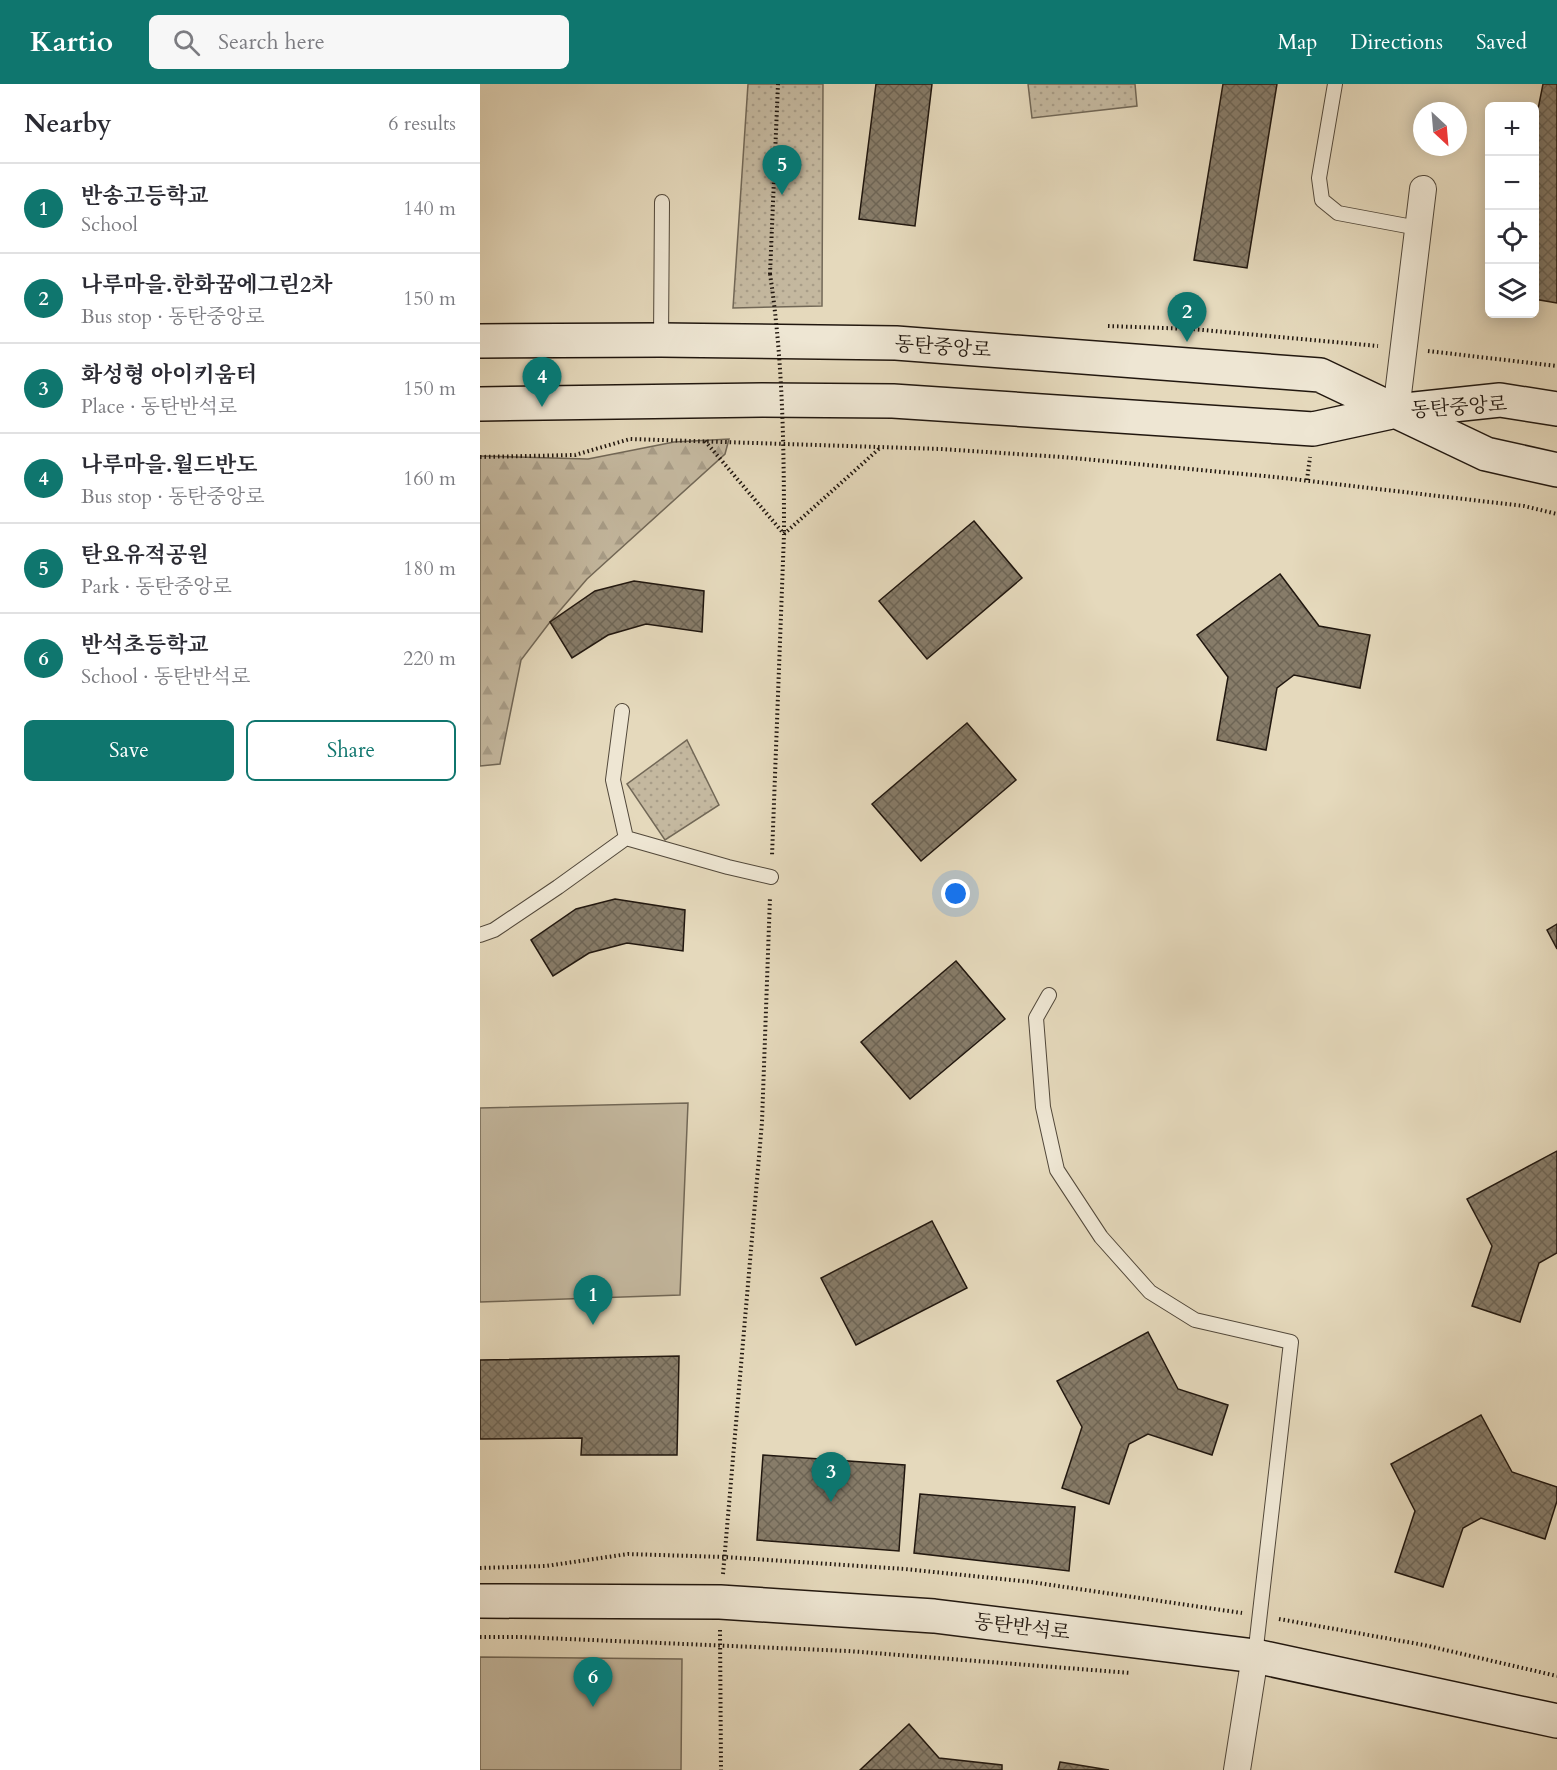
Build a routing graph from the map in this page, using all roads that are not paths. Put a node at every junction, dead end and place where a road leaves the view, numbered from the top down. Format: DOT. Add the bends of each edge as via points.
graph roads {
  1 [pos="1335,84"];
  2 [pos="1423,189"];
  3 [pos="662,202"];
  4 [pos="1418,228"];
  5 [pos="661,340"];
  6 [pos="480,341"];
  7 [pos="480,405"];
  8 [pos="1557,409"];
  9 [pos="1396,411"];
  10 [pos="1557,470"];
  11 [pos="622,711"];
  12 [pos="626,838"];
  13 [pos="771,877"];
  14 [pos="480,935"];
  15 [pos="1049,995"];
  16 [pos="480,1601"];
  17 [pos="1255,1656"];
  18 [pos="1557,1721"];
  19 [pos="1237,1770"];
  1 -- 4 [label="lane" via="1319,178 1322,200 1338,213"];
  2 -- 4 [label="street"];
  3 -- 5 [label="lane"];
  4 -- 9 [label="street"];
  5 -- 6 [label="street, 동탄중앙로"];
  5 -- 9 [label="street, 동탄중앙로" via="896,343 1320,375"];
  7 -- 9 [label="street, 동탄중앙로" via="893,401 1313,429"];
  8 -- 9 [label="street, 동탄중앙로" via="1500,400"];
  9 -- 10 [label="street, 동탄중앙로" via="1486,454"];
  11 -- 12 [label="lane" via="613,780"];
  12 -- 13 [label="lane"];
  12 -- 14 [label="lane" via="494,930"];
  15 -- 17 [label="lane" via="1036,1018 1043,1107 1056,1170 1101,1237 1150,1292 1195,1320 1291,1342"];
  16 -- 17 [label="street, 동탄반석로" via="720,1602 934,1616"];
  17 -- 18 [label="street, 동탄반석로"];
  17 -- 19 [label="street"];
}
